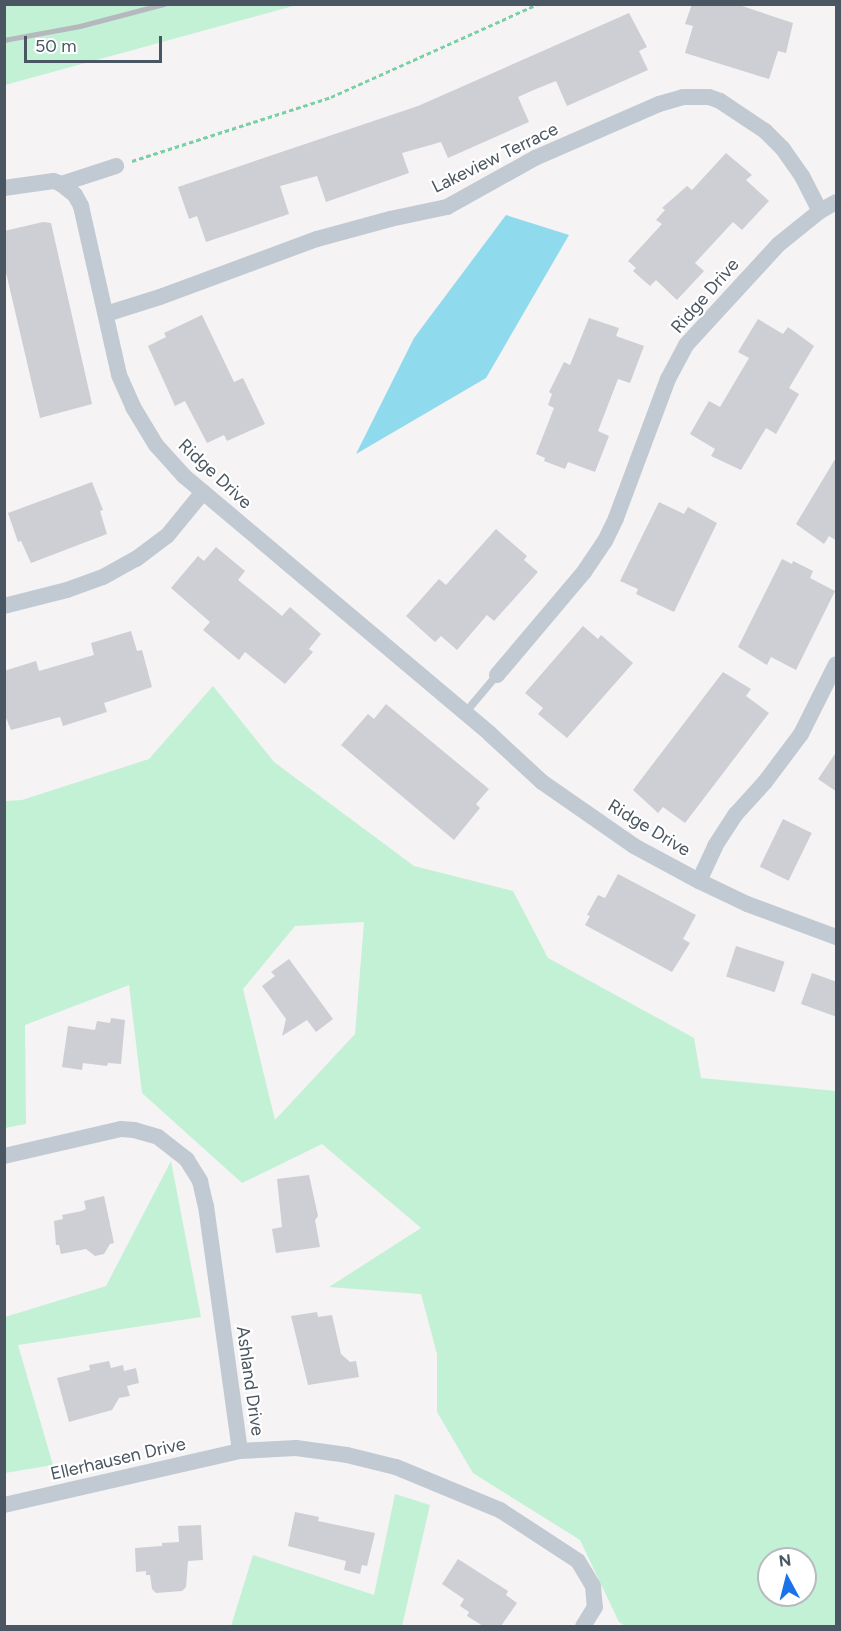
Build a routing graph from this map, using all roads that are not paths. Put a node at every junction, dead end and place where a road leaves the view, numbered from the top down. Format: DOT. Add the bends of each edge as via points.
graph roads {
  1 [pos="116,166"];
  2 [pos="62,184"];
  3 [pos="4,188"];
  4 [pos="837,202"];
  5 [pos="820,211"];
  6 [pos="106,314"];
  7 [pos="203,492"];
  8 [pos="4,606"];
  9 [pos="837,664"];
  10 [pos="497,675"];
  11 [pos="465,713"];
  12 [pos="699,881"];
  13 [pos="837,937"];
  14 [pos="4,1156"];
  15 [pos="240,1451"];
  16 [pos="4,1505"];
  17 [pos="583,1626"];
  1 -- 2 [label="street"];
  2 -- 3 [label="street" via="54,181"];
  2 -- 6 [label="street, Ridge Drive" via="81,206"];
  4 -- 5 [label="street, Ridge Drive"];
  5 -- 6 [label="street, Lakeview Terrace" via="802,176 765,131 720,101 683,97 535,158 447,207 317,239"];
  5 -- 10 [label="street, Ridge Drive" via="778,244 686,345 668,379 605,541 584,572"];
  6 -- 7 [label="street, Ridge Drive" via="119,375 133,407 156,445"];
  7 -- 8 [label="street" via="166,536 136,559 68,590"];
  7 -- 11 [label="street, Ridge Drive"];
  9 -- 12 [label="street" via="801,734 731,822"];
  10 -- 11 [label="lane, Ridge Drive"];
  11 -- 12 [label="street, Ridge Drive" via="542,782 634,846"];
  12 -- 13 [label="street, Ridge Drive" via="747,904"];
  14 -- 15 [label="street, Ashland Drive" via="121,1130 158,1137 187,1160 200,1181 206,1206"];
  15 -- 16 [label="street, Ellerhausen Drive"];
  15 -- 17 [label="street, Ashland Drive" via="296,1449 347,1455 396,1467 500,1510 578,1561 593,1586 595,1607"];
}
